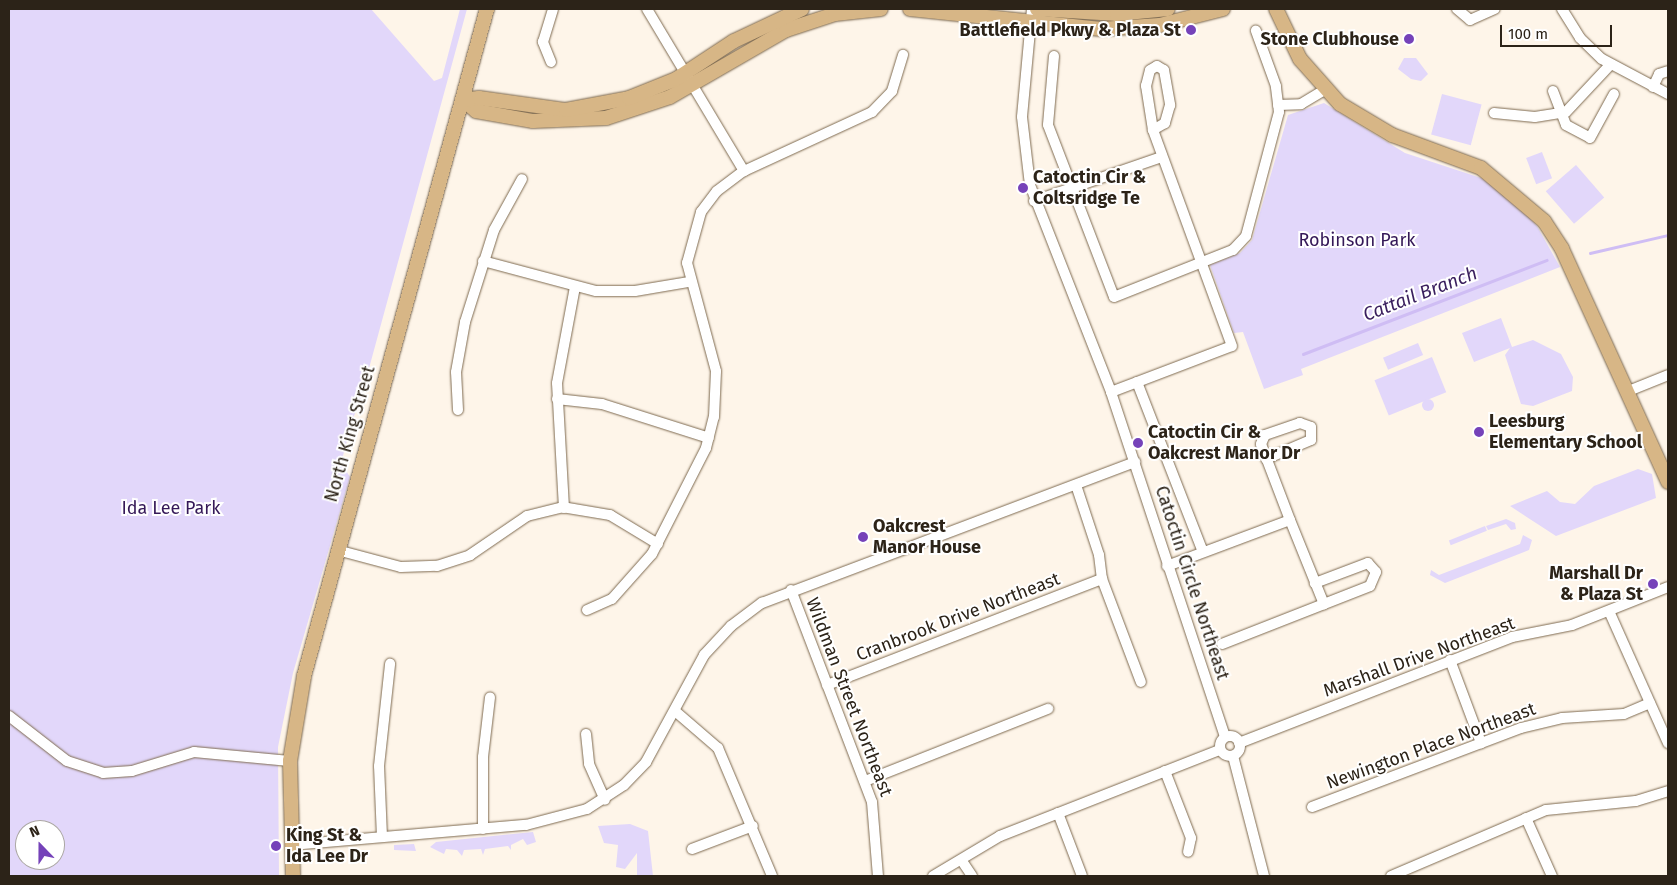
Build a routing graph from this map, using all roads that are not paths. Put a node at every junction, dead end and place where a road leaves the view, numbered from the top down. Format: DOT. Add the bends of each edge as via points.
graph roads {
  1 [pos="487,9"];
  2 [pos="553,9"];
  3 [pos="647,9"];
  4 [pos="802,9"];
  5 [pos="882,9"];
  6 [pos="910,9"];
  7 [pos="1037,9"];
  8 [pos="1168,9"];
  9 [pos="1223,9"];
  10 [pos="1276,9"];
  11 [pos="1457,9"];
  12 [pos="1495,9"];
  13 [pos="1562,9"];
  14 [pos="1032,15"];
  15 [pos="1256,31"];
  16 [pos="902,55"];
  17 [pos="1054,56"];
  18 [pos="551,62"];
  19 [pos="1610,65"];
  20 [pos="1668,71"];
  21 [pos="685,73"];
  22 [pos="692,86"];
  23 [pos="1653,87"];
  24 [pos="1324,90"];
  25 [pos="1553,90"];
  26 [pos="1614,94"];
  27 [pos="1668,94"];
  28 [pos="463,100"];
  29 [pos="1278,105"];
  30 [pos="1494,114"];
  31 [pos="1561,114"];
  32 [pos="1153,130"];
  33 [pos="1162,157"];
  34 [pos="744,170"];
  35 [pos="522,179"];
  36 [pos="1070,189"];
  37 [pos="1034,201"];
  38 [pos="483,261"];
  39 [pos="1201,262"];
  40 [pos="689,282"];
  41 [pos="575,287"];
  42 [pos="1668,375"];
  43 [pos="1137,382"];
  44 [pos="1112,392"];
  45 [pos="1626,392"];
  46 [pos="557,399"];
  47 [pos="458,410"];
  48 [pos="709,438"];
  49 [pos="1266,460"];
  50 [pos="1135,462"];
  51 [pos="1667,476"];
  52 [pos="1076,485"];
  53 [pos="564,508"];
  54 [pos="1290,520"];
  55 [pos="658,544"];
  56 [pos="337,550"];
  57 [pos="1203,552"];
  58 [pos="1167,566"];
  59 [pos="1102,579"];
  60 [pos="1315,583"];
  61 [pos="1668,587"];
  62 [pos="791,590"];
  63 [pos="1324,604"];
  64 [pos="588,610"];
  65 [pos="1609,611"];
  66 [pos="1222,644"];
  67 [pos="1450,660"];
  68 [pos="390,664"];
  69 [pos="1141,682"];
  70 [pos="827,685"];
  71 [pos="490,697"];
  72 [pos="1650,703"];
  73 [pos="1048,710"];
  74 [pos="675,711"];
  75 [pos="9,716"];
  76 [pos="586,734"];
  77 [pos="1226,737"];
  78 [pos="1481,742"];
  79 [pos="1668,742"];
  80 [pos="1239,743"];
  81 [pos="1220,750"];
  82 [pos="1233,756"];
  83 [pos="290,761"];
  84 [pos="1165,771"];
  85 [pos="865,781"];
  86 [pos="1668,791"];
  87 [pos="605,800"];
  88 [pos="1312,808"];
  89 [pos="1058,813"];
  90 [pos="1526,818"];
  91 [pos="753,826"];
  92 [pos="483,828"];
  93 [pos="382,838"];
  94 [pos="291,844"];
  95 [pos="692,849"];
  96 [pos="1188,852"];
  97 [pos="962,861"];
  98 [pos="292,876"];
  99 [pos="772,876"];
  100 [pos="878,876"];
  101 [pos="933,876"];
  102 [pos="972,876"];
  103 [pos="1082,876"];
  104 [pos="1264,876"];
  105 [pos="1391,876"];
  106 [pos="1552,876"];
  1 -- 28 [label="main road, North King Street"];
  2 -- 18 [label="street" via="544,42"];
  3 -- 21 [label="street"];
  4 -- 21 [label="main road" via="753,30"];
  5 -- 22 [label="main road" via="835,14 786,30"];
  6 -- 14 [label="main road"];
  7 -- 8 [label="main road" via="1117,14"];
  9 -- 14 [label="main road" via="1128,28"];
  10 -- 24 [label="main road" via="1300,59"];
  11 -- 12 [label="street" via="1470,20"];
  13 -- 19 [label="street" via="1580,38"];
  14 -- 37 [label="street, Catoctin Circle Northeast" via="1022,133"];
  15 -- 29 [label="street"];
  16 -- 34 [label="street" via="892,91 872,112"];
  17 -- 36 [label="street" via="1048,125"];
  19 -- 23 [label="street"];
  19 -- 31 [label="street" via="1583,99"];
  20 -- 23 [label="street" via="1659,74"];
  21 -- 22 [label="street"];
  21 -- 28 [label="main road" via="646,92 586,108 547,110 479,98"];
  22 -- 28 [label="main road" via="625,114 555,123 476,111"];
  22 -- 34 [label="street"];
  23 -- 27 [label="street"];
  24 -- 29 [label="street" via="1301,104"];
  24 -- 45 [label="main road" via="1366,122 1392,135 1481,168 1527,203 1562,250"];
  25 -- 31 [label="street"];
  26 -- 31 [label="street" via="1590,138 1574,134"];
  28 -- 56 [label="main road, North King Street"];
  29 -- 39 [label="street" via="1275,137 1246,236 1233,250"];
  30 -- 31 [label="street"];
  32 -- 32 [label="street" via="1146,86 1150,70 1157,66 1164,70 1170,105 1165,124"];
  32 -- 33 [label="street"];
  33 -- 36 [label="street"];
  33 -- 39 [label="street"];
  34 -- 40 [label="street" via="717,191 695,223 687,250"];
  35 -- 38 [label="street" via="499,218"];
  36 -- 37 [label="street"];
  36 -- 39 [label="street" via="1114,297"];
  37 -- 44 [label="street, Catoctin Circle Northeast" via="1063,261"];
  38 -- 41 [label="street"];
  38 -- 47 [label="street" via="459,347"];
  39 -- 43 [label="street" via="1232,346"];
  40 -- 41 [label="street" via="617,292"];
  40 -- 48 [label="street" via="716,371"];
  41 -- 46 [label="street" via="560,352"];
  42 -- 45 [label="street"];
  43 -- 44 [label="street"];
  43 -- 57 [label="street"];
  44 -- 50 [label="street, Catoctin Circle Northeast"];
  45 -- 51 [label="main road"];
  46 -- 48 [label="street" via="602,404"];
  46 -- 53 [label="street"];
  48 -- 55 [label="street"];
  49 -- 49 [label="street" via="1261,444 1266,435 1300,423 1311,427 1311,440"];
  49 -- 54 [label="street"];
  50 -- 52 [label="street"];
  50 -- 58 [label="street, Catoctin Circle Northeast"];
  52 -- 59 [label="street" via="1099,555"];
  52 -- 62 [label="street" via="884,559"];
  53 -- 55 [label="street" via="610,515"];
  53 -- 56 [label="street" via="527,516 470,555 438,566 401,567"];
  54 -- 57 [label="street"];
  54 -- 60 [label="street"];
  55 -- 64 [label="street" via="612,599"];
  56 -- 83 [label="main road, North King Street" via="304,676"];
  57 -- 58 [label="street"];
  58 -- 77 [label="street, Catoctin Circle Northeast"];
  59 -- 69 [label="street"];
  59 -- 70 [label="street, Cranbrook Drive Northeast"];
  60 -- 63 [label="street"];
  60 -- 63 [label="street" via="1368,563 1376,572 1370,586"];
  61 -- 65 [label="street, Marshall Drive Northeast"];
  62 -- 70 [label="street, Wildman Street Northeast"];
  62 -- 74 [label="street" via="747,613 713,643"];
  63 -- 66 [label="street"];
  65 -- 67 [label="street, Marshall Drive Northeast" via="1555,629 1512,636"];
  65 -- 72 [label="street"];
  67 -- 78 [label="street"];
  67 -- 80 [label="street, Marshall Drive Northeast"];
  68 -- 93 [label="street" via="379,766"];
  70 -- 85 [label="street, Wildman Street Northeast"];
  71 -- 92 [label="street" via="483,757"];
  72 -- 78 [label="street, Newington Place Northeast" via="1624,714 1541,722"];
  72 -- 79 [label="street"];
  73 -- 85 [label="street"];
  74 -- 87 [label="street" via="646,762"];
  74 -- 91 [label="street" via="718,748"];
  75 -- 83 [label="street" via="67,761 103,773 132,771 194,752"];
  76 -- 87 [label="street" via="589,764"];
  77 -- 80 [label="street"];
  77 -- 81 [label="street"];
  78 -- 88 [label="street, Newington Place Northeast"];
  80 -- 82 [label="street"];
  81 -- 82 [label="street"];
  81 -- 84 [label="street"];
  82 -- 104 [label="street"];
  83 -- 94 [label="main road, North King Street"];
  84 -- 89 [label="street"];
  84 -- 96 [label="street" via="1191,838"];
  85 -- 100 [label="street, Wildman Street Northeast" via="875,817"];
  86 -- 90 [label="street" via="1636,801 1563,806"];
  87 -- 92 [label="street" via="559,819"];
  89 -- 97 [label="street" via="1000,836"];
  89 -- 103 [label="street"];
  90 -- 105 [label="street"];
  90 -- 106 [label="street"];
  91 -- 95 [label="street"];
  91 -- 99 [label="street"];
  92 -- 93 [label="street"];
  93 -- 94 [label="street"];
  94 -- 98 [label="main road, North King Street"];
  97 -- 101 [label="street"];
  97 -- 102 [label="street"];
}
